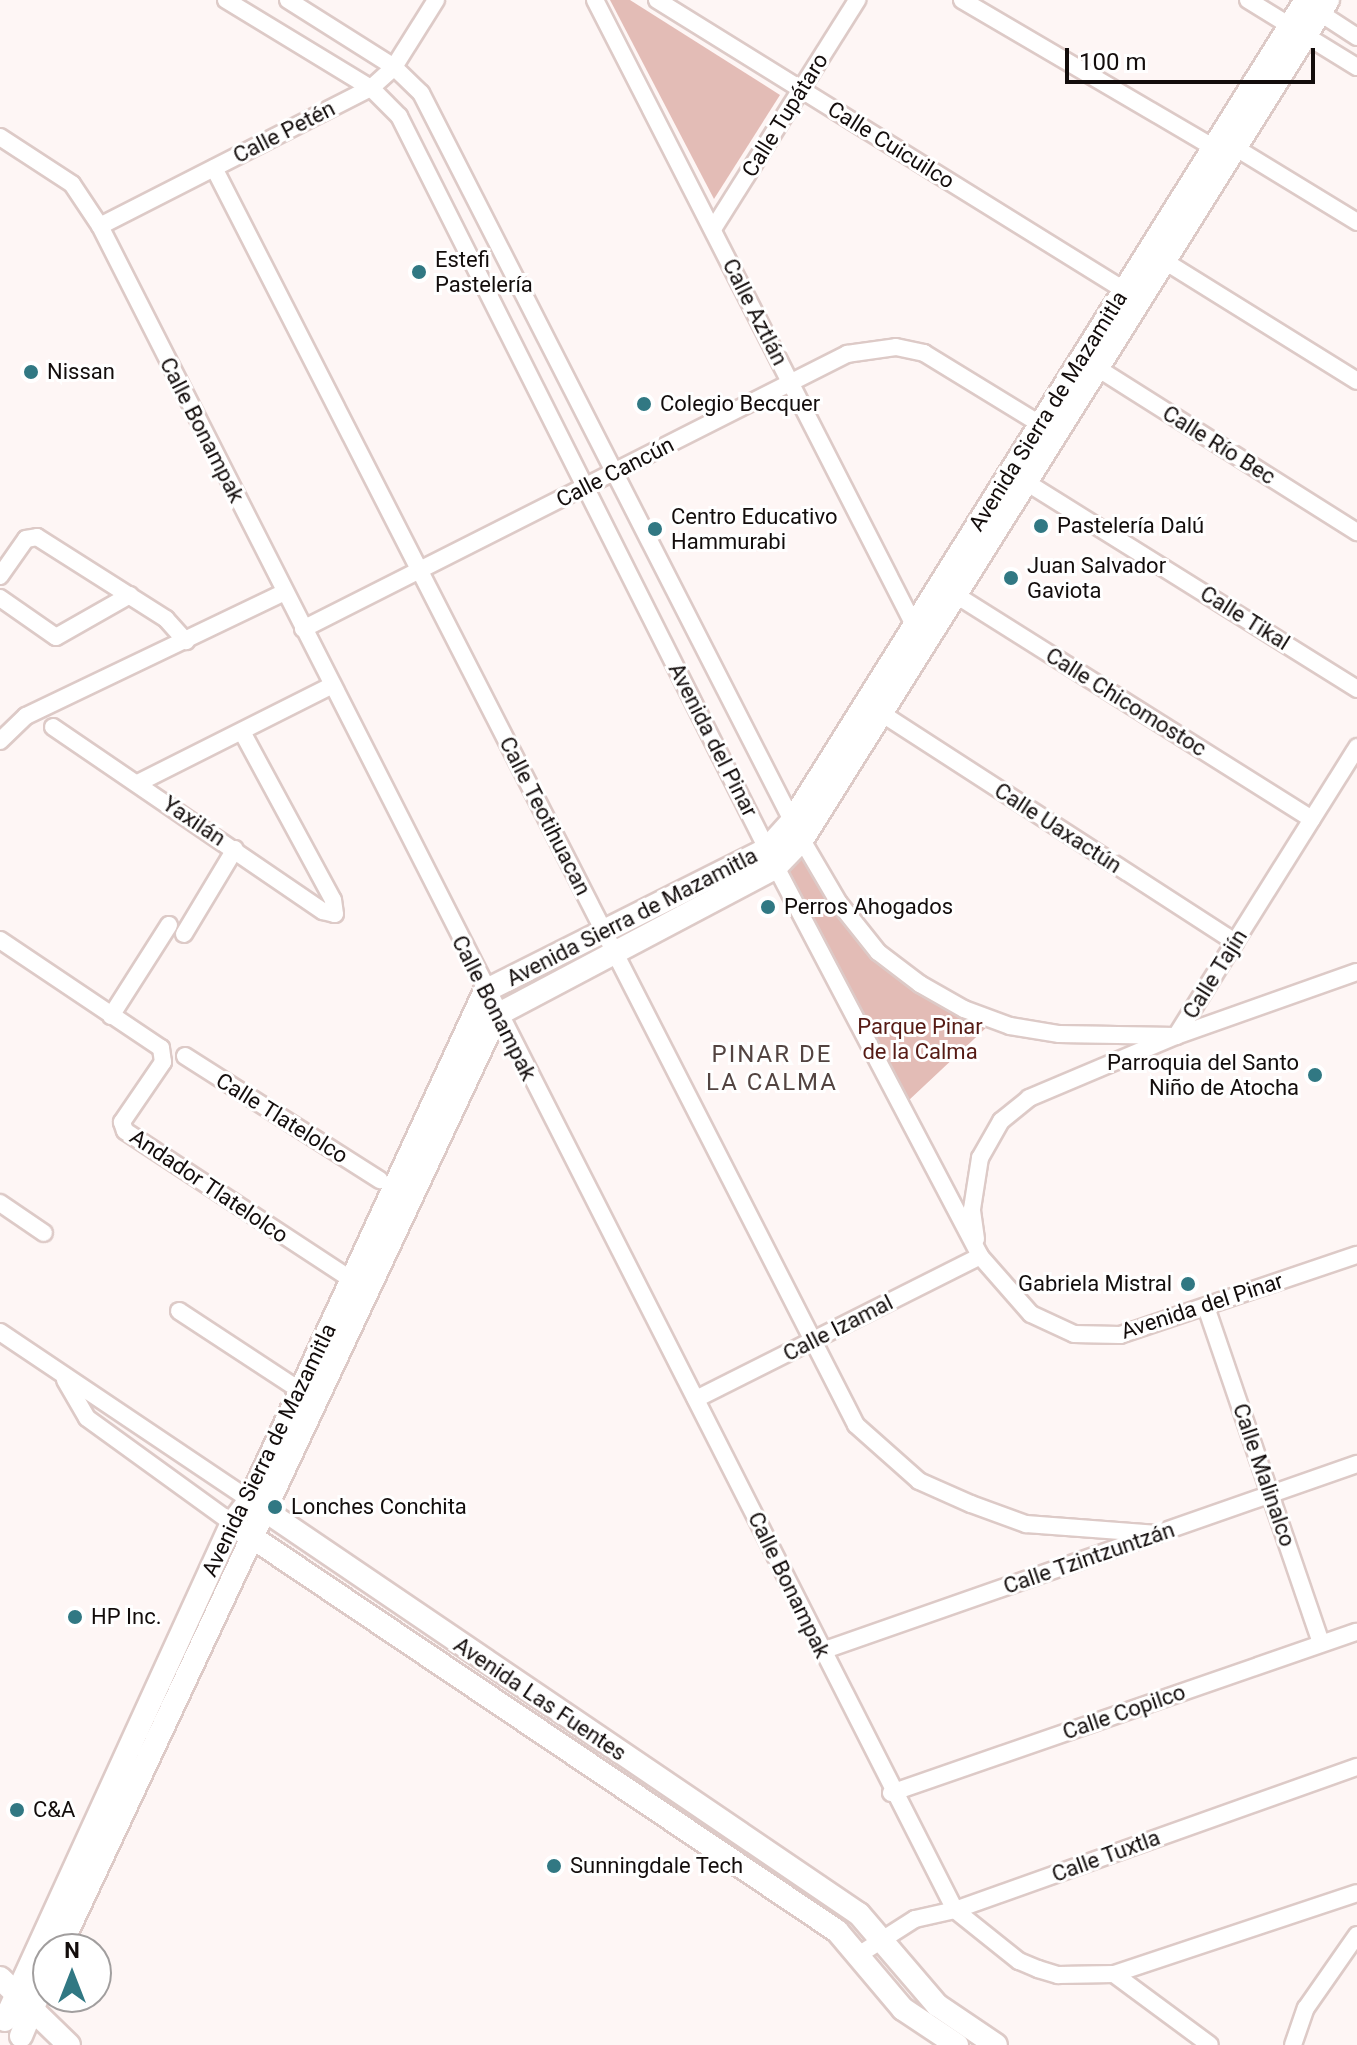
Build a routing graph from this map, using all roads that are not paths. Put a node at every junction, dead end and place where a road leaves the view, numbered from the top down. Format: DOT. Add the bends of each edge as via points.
graph roads {
  1 [pos="226,0"];
  2 [pos="288,0"];
  3 [pos="436,0"];
  4 [pos="595,0"];
  5 [pos="657,0"];
  6 [pos="857,0"];
  7 [pos="962,0"];
  8 [pos="1248,0"];
  9 [pos="1312,3"];
  10 [pos="1298,31"];
  11 [pos="1357,37"];
  12 [pos="394,67"];
  13 [pos="1357,67"];
  14 [pos="371,88"];
  15 [pos="801,89"];
  16 [pos="0,137"];
  17 [pos="1213,147"];
  18 [pos="1236,148"];
  19 [pos="214,168"];
  20 [pos="1357,222"];
  21 [pos="100,226"];
  22 [pos="713,229"];
  23 [pos="1156,256"];
  24 [pos="1124,290"];
  25 [pos="1089,363"];
  26 [pos="1357,381"];
  27 [pos="792,384"];
  28 [pos="1048,429"];
  29 [pos="613,473"];
  30 [pos="1018,477"];
  31 [pos="586,487"];
  32 [pos="1357,532"];
  33 [pos="420,570"];
  34 [pos="0,576"];
  35 [pos="948,590"];
  36 [pos="283,593"];
  37 [pos="130,595"];
  38 [pos="0,598"];
  39 [pos="914,625"];
  40 [pos="303,629"];
  41 [pos="186,641"];
  42 [pos="331,686"];
  43 [pos="1357,689"];
  44 [pos="881,713"];
  45 [pos="7,718"];
  46 [pos="53,727"];
  47 [pos="242,732"];
  48 [pos="0,741"];
  49 [pos="1357,747"];
  50 [pos="138,783"];
  51 [pos="1312,819"];
  52 [pos="797,830"];
  53 [pos="235,849"];
  54 [pos="772,858"];
  55 [pos="0,940"];
  56 [pos="610,941"];
  57 [pos="1235,942"];
  58 [pos="1357,972"];
  59 [pos="485,991"];
  60 [pos="497,1015"];
  61 [pos="111,1016"];
  62 [pos="1176,1036"];
  63 [pos="185,1056"];
  64 [pos="380,1180"];
  65 [pos="0,1203"];
  66 [pos="44,1233"];
  67 [pos="1357,1255"];
  68 [pos="980,1256"];
  69 [pos="361,1285"];
  70 [pos="1206,1307"];
  71 [pos="179,1311"];
  72 [pos="0,1332"];
  73 [pos="813,1340"];
  74 [pos="63,1375"];
  75 [pos="301,1391"];
  76 [pos="696,1399"];
  77 [pos="1357,1464"];
  78 [pos="1271,1494"];
  79 [pos="258,1506"];
  80 [pos="240,1530"];
  81 [pos="1158,1534"];
  82 [pos="1357,1632"];
  83 [pos="1321,1643"];
  84 [pos="822,1651"];
  85 [pos="1357,1767"];
  86 [pos="891,1793"];
  87 [pos="1357,1893"];
  88 [pos="955,1910"];
  89 [pos="66,1933"];
  90 [pos="1357,1935"];
  91 [pos="882,1940"];
  92 [pos="860,1954"];
  93 [pos="1114,1974"];
  94 [pos="16,1993"];
  95 [pos="14,2029"];
  96 [pos="69,2045"];
  97 [pos="957,2045"];
  98 [pos="996,2045"];
  99 [pos="1210,2045"];
  100 [pos="1293,2045"];
  1 -- 14 [label="street, Avenida del Pinar"];
  2 -- 12 [label="street, Avenida del Pinar"];
  3 -- 12 [label="street, Calle Petén"];
  4 -- 22 [label="street, Calle Aztlán"];
  5 -- 15 [label="street, Calle Cuicuilco"];
  6 -- 15 [label="street, Calle Tupátaro"];
  7 -- 17 [label="street"];
  8 -- 10 [label="street"];
  9 -- 10 [label="street, Avenida Sierra de Mazamitla"];
  9 -- 11 [label="street"];
  10 -- 13 [label="street"];
  10 -- 17 [label="street, Avenida Sierra de Mazamitla"];
  10 -- 18 [label="street, Avenida Sierra de Mazamitla"];
  12 -- 14 [label="street, Calle Petén"];
  12 -- 29 [label="street, Avenida del Pinar" via="421,93"];
  14 -- 19 [label="street, Calle Petén"];
  14 -- 31 [label="street, Avenida del Pinar" via="399,116"];
  15 -- 22 [label="street, Calle Tupátaro"];
  15 -- 24 [label="street, Calle Cuicuilco"];
  16 -- 21 [label="street, Calle Bonampak" via="72,184"];
  17 -- 18 [label="street"];
  17 -- 23 [label="street, Avenida Sierra de Mazamitla"];
  18 -- 20 [label="street"];
  18 -- 23 [label="street, Avenida Sierra de Mazamitla"];
  19 -- 21 [label="street, Calle Petén"];
  19 -- 33 [label="street, Calle Teotihuacan"];
  21 -- 36 [label="street, Calle Bonampak"];
  22 -- 27 [label="street, Calle Aztlán"];
  23 -- 24 [label="street, Avenida Sierra de Mazamitla"];
  23 -- 25 [label="street, Avenida Sierra de Mazamitla"];
  23 -- 26 [label="street"];
  24 -- 25 [label="street, Avenida Sierra de Mazamitla"];
  25 -- 28 [label="street, Avenida Sierra de Mazamitla"];
  25 -- 32 [label="street, Calle Río Bec"];
  27 -- 28 [label="street, Calle Cancún" via="847,354 911,349 937,359"];
  27 -- 29 [label="street, Calle Cancún"];
  27 -- 39 [label="street, Calle Aztlán"];
  28 -- 30 [label="street, Avenida Sierra de Mazamitla"];
  29 -- 31 [label="street, Calle Cancún"];
  29 -- 52 [label="street, Avenida del Pinar"];
  30 -- 35 [label="street, Avenida Sierra de Mazamitla"];
  30 -- 43 [label="street, Calle Tikal"];
  31 -- 33 [label="street, Calle Cancún"];
  31 -- 54 [label="street, Avenida del Pinar"];
  33 -- 40 [label="street, Calle Cancún"];
  33 -- 56 [label="street, Calle Teotihuacan"];
  34 -- 37 [label="street" via="22,543 37,537"];
  35 -- 39 [label="street, Avenida Sierra de Mazamitla"];
  35 -- 44 [label="street, Avenida Sierra de Mazamitla"];
  35 -- 51 [label="street, Calle Chicomostoc"];
  36 -- 40 [label="street, Calle Bonampak"];
  36 -- 41 [label="street"];
  37 -- 38 [label="street" via="56,637"];
  37 -- 41 [label="street" via="166,619"];
  39 -- 52 [label="street, Avenida Sierra de Mazamitla"];
  40 -- 42 [label="street, Calle Bonampak"];
  41 -- 45 [label="street"];
  42 -- 47 [label="street"];
  42 -- 59 [label="street, Calle Bonampak"];
  44 -- 52 [label="street, Avenida Sierra de Mazamitla"];
  44 -- 57 [label="street, Calle Uaxactún"];
  45 -- 48 [label="street"];
  46 -- 50 [label="street, Yaxilán"];
  47 -- 50 [label="street"];
  47 -- 53 [label="street, Yaxilán" via="333,900 335,914 323,911"];
  49 -- 51 [label="street, Calle Tajín"];
  50 -- 53 [label="street, Yaxilán"];
  51 -- 57 [label="street, Calle Tajín"];
  52 -- 54 [label="street, Avenida Sierra de Mazamitla"];
  52 -- 62 [label="street, Avenida del Pinar" via="860,932 898,968 942,998 1034,1030"];
  53 -- 61 [label="street"];
  54 -- 56 [label="street, Avenida Sierra de Mazamitla"];
  54 -- 68 [label="street, Avenida del Pinar"];
  55 -- 61 [label="street"];
  56 -- 59 [label="street, Avenida Sierra de Mazamitla"];
  56 -- 60 [label="street, Avenida Sierra de Mazamitla"];
  56 -- 73 [label="street, Calle Teotihuacan"];
  57 -- 62 [label="street, Calle Tajín"];
  58 -- 62 [label="street, Avenida del Pinar"];
  59 -- 60 [label="street, Calle Bonampak"];
  59 -- 69 [label="street, Avenida Sierra de Mazamitla"];
  60 -- 69 [label="street, Avenida Sierra de Mazamitla"];
  60 -- 76 [label="street, Calle Bonampak"];
  61 -- 69 [label="street, Andador Tlatelolco" via="165,1054 122,1122 125,1131"];
  62 -- 68 [label="street, Calle Tajín" via="1029,1098 1001,1121 986,1142 977,1173 972,1209"];
  63 -- 64 [label="street, Calle Tlatelolco"];
  65 -- 66 [label="street"];
  67 -- 70 [label="street, Avenida del Pinar"];
  68 -- 70 [label="street, Avenida del Pinar" via="1031,1314 1074,1334 1120,1335"];
  68 -- 73 [label="street, Calle Izamal"];
  69 -- 75 [label="street, Avenida Sierra de Mazamitla"];
  69 -- 79 [label="street, Avenida Sierra de Mazamitla"];
  70 -- 78 [label="street, Calle Malinalco"];
  71 -- 75 [label="street"];
  72 -- 74 [label="street, Avenida Las Fuentes"];
  73 -- 76 [label="street, Calle Izamal"];
  73 -- 81 [label="street, Calle Teotihuacan" via="856,1425 919,1481 1026,1524"];
  74 -- 79 [label="street, Avenida Las Fuentes"];
  74 -- 80 [label="street, Avenida Las Fuentes" via="87,1418"];
  75 -- 79 [label="street, Avenida Sierra de Mazamitla"];
  76 -- 84 [label="street, Calle Bonampak"];
  77 -- 78 [label="street, Calle Tzintzuntzán"];
  78 -- 81 [label="street, Calle Tzintzuntzán"];
  78 -- 83 [label="street, Calle Malinalco"];
  79 -- 80 [label="street, Avenida Sierra de Mazamitla"];
  79 -- 91 [label="street, Avenida Las Fuentes" via="859,1914"];
  80 -- 89 [label="street, Avenida Sierra de Mazamitla"];
  80 -- 92 [label="street, Avenida Las Fuentes" via="837,1931"];
  80 -- 94 [label="street, Avenida Sierra de Mazamitla"];
  81 -- 84 [label="street, Calle Tzintzuntzán"];
  82 -- 83 [label="street, Calle Copilco"];
  83 -- 86 [label="street, Calle Copilco"];
  84 -- 86 [label="street, Calle Bonampak"];
  85 -- 88 [label="street, Calle Tuxtla"];
  86 -- 88 [label="street, Calle Bonampak"];
  87 -- 93 [label="street"];
  88 -- 91 [label="street, Calle Tuxtla" via="915,1919"];
  88 -- 93 [label="street" via="1019,1961 1038,1969 1058,1975"];
  90 -- 100 [label="street" via="1306,2008"];
  91 -- 92 [label="street, Calle Tuxtla"];
  91 -- 98 [label="street, Avenida Las Fuentes" via="937,2005"];
  92 -- 97 [label="street, Avenida Las Fuentes" via="903,2009"];
  93 -- 99 [label="street"];
  94 -- 95 [label="street, Avenida Sierra de Mazamitla"];
  94 -- 96 [label="street"];
}
